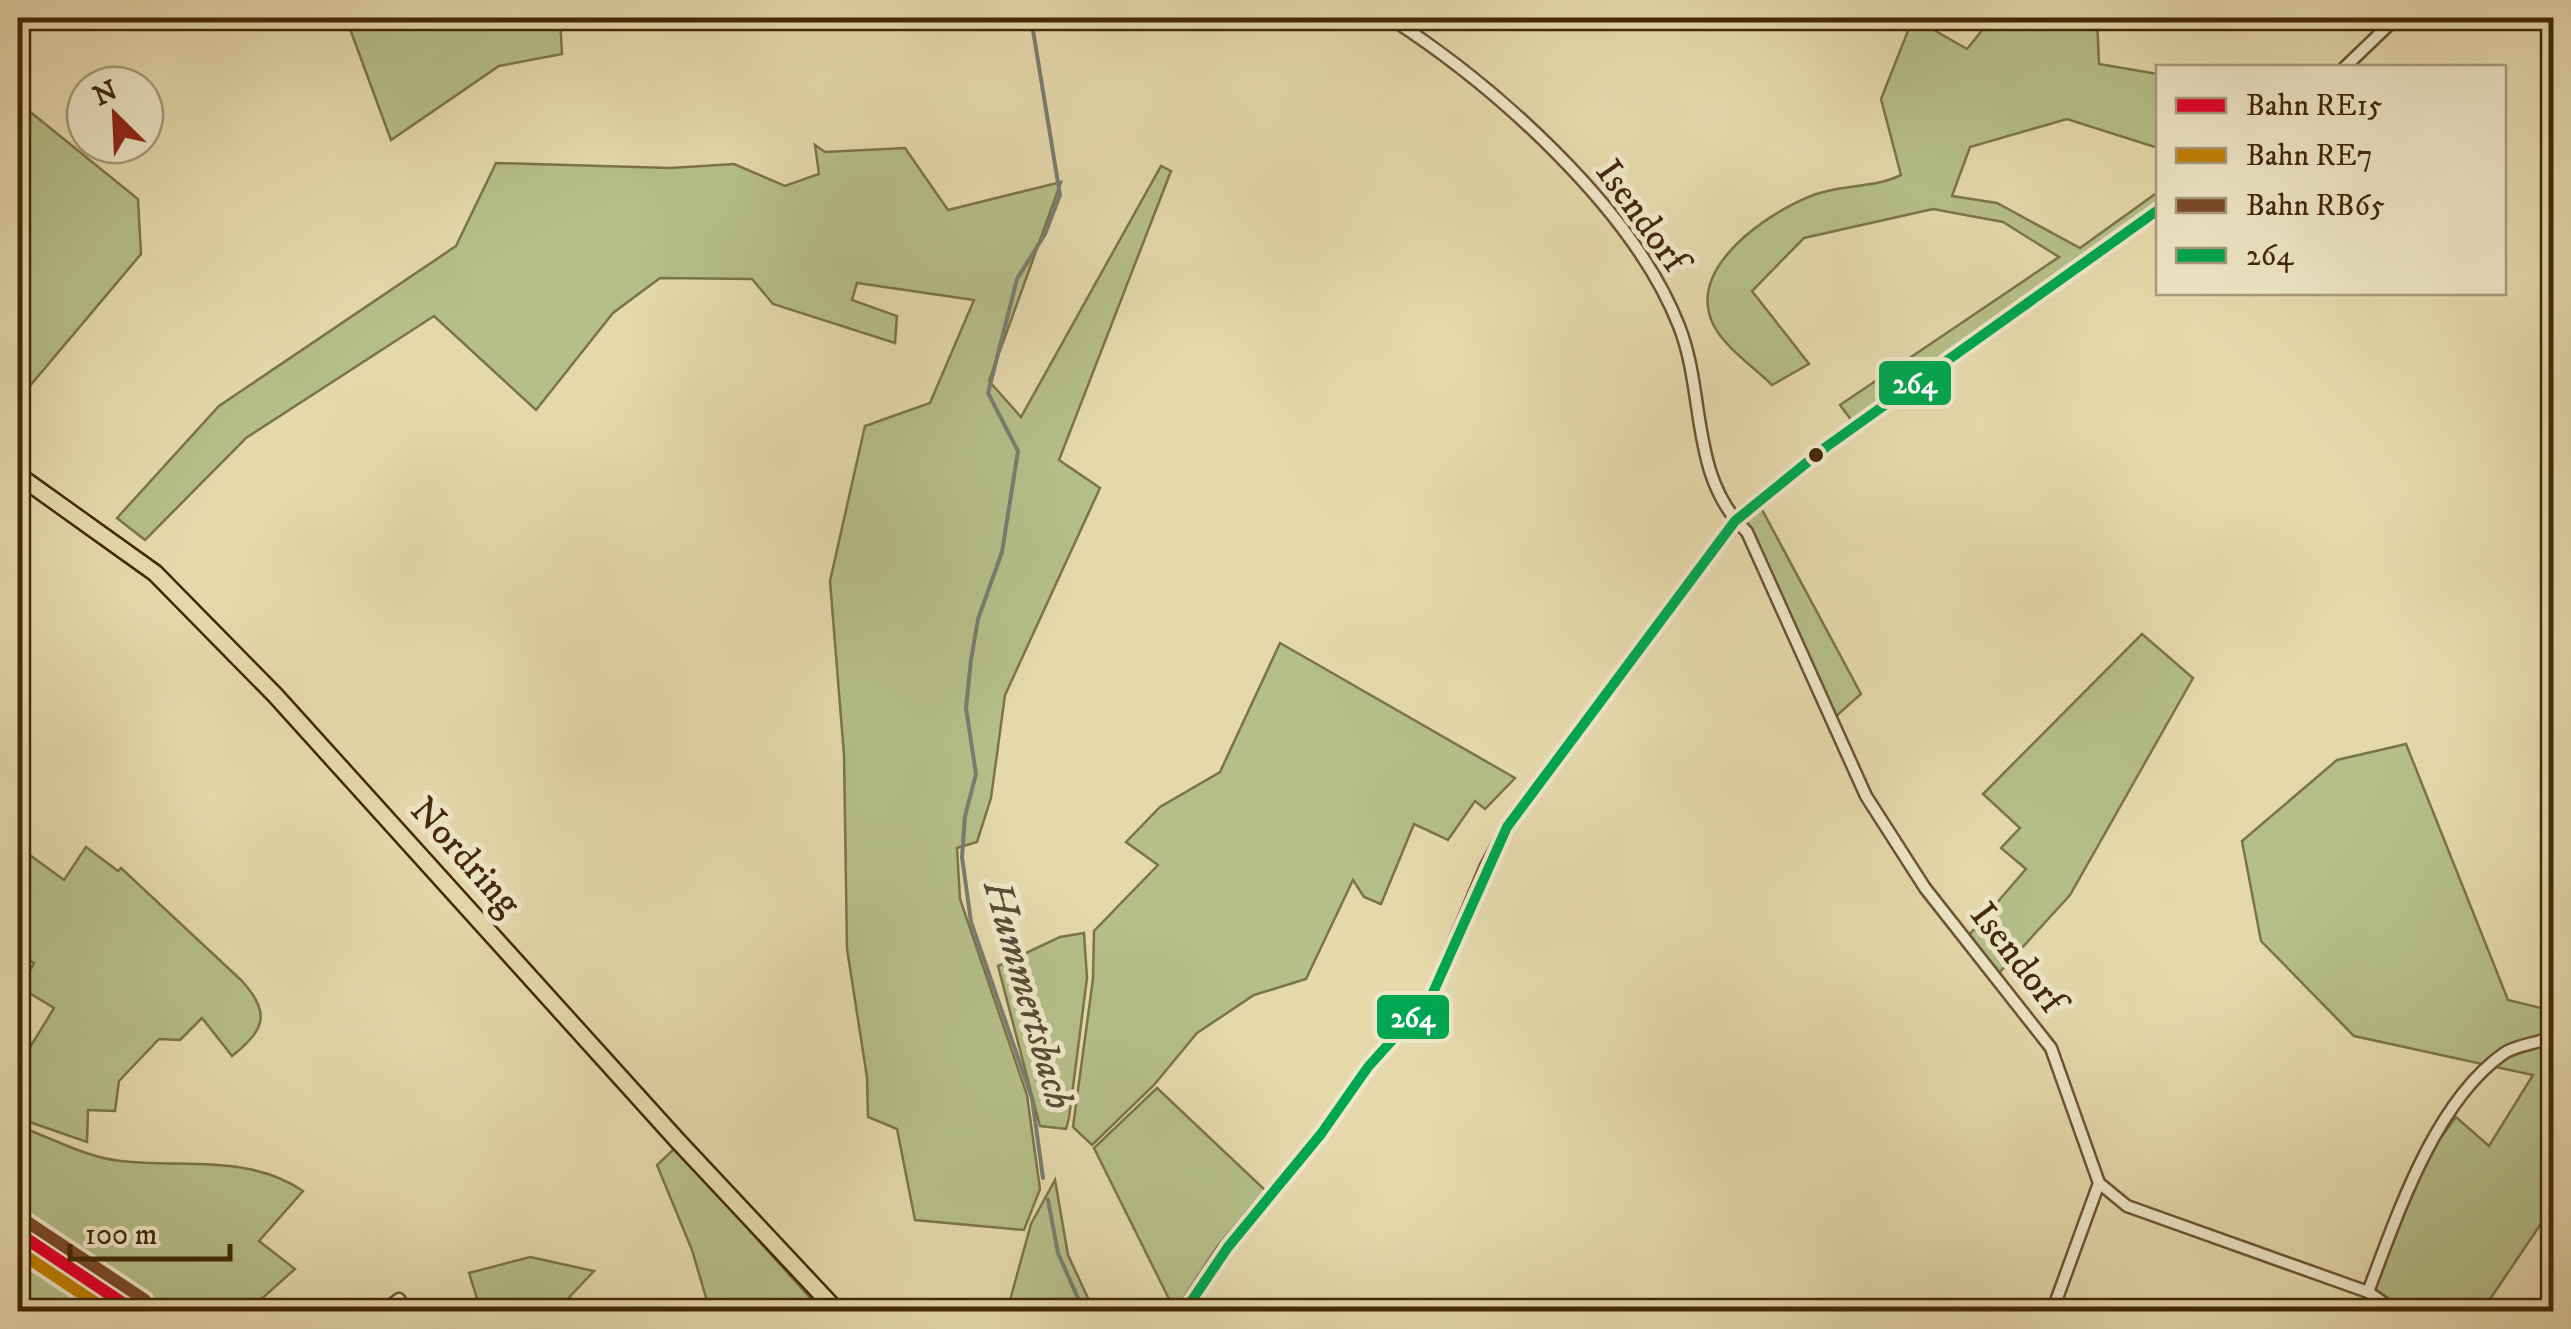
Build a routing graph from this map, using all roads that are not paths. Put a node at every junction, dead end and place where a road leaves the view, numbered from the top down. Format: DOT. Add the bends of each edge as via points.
graph roads {
  1 [pos="1390,18"];
  2 [pos="2396,18"];
  3 [pos="2347,65"];
  4 [pos="2156,211"];
  5 [pos="18,474"];
  6 [pos="1735,521"];
  7 [pos="2554,1036"];
  8 [pos="2100,1183"];
  9 [pos="2368,1292"];
  10 [pos="382,1312"];
  11 [pos="408,1312"];
  12 [pos="838,1312"];
  13 [pos="1184,1312"];
  14 [pos="2052,1312"];
  15 [pos="2398,1312"];
  1 -- 6 [label="street, Isendorf" via="1526,123 1620,229 1680,327 1704,455"];
  2 -- 3 [label="street"];
  4 -- 6 [label="street" via="1826,447"];
  5 -- 12 [label="main road, Nordring" via="156,573"];
  6 -- 8 [label="street, Isendorf" via="1748,532 1866,796 1924,888 2050,1048"];
  6 -- 13 [label="street" via="1507,827 1430,997 1228,1247"];
  7 -- 9 [label="street" via="2506,1052 2449,1114 2431,1140"];
  8 -- 9 [label="street" via="2127,1206"];
  8 -- 14 [label="street"];
  9 -- 15 [label="street"];
  10 -- 11 [label="street" via="398,1299"];
}
